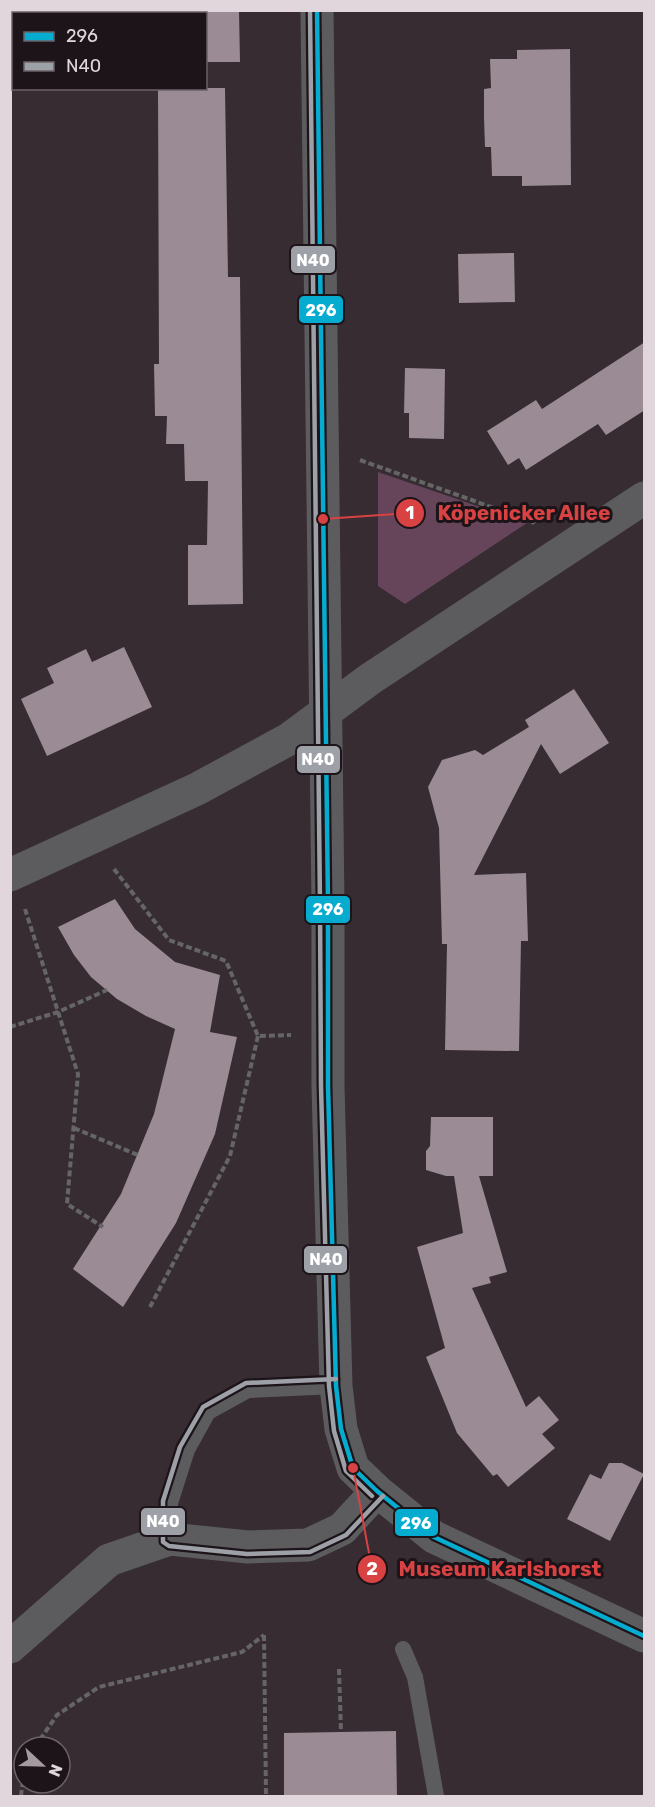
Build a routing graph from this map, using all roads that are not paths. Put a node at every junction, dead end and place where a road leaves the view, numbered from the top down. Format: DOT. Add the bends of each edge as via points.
graph roads {
  1 [pos="317,10"];
  2 [pos="645,498"];
  3 [pos="325,711"];
  4 [pos="12,875"];
  5 [pos="336,1386"];
  6 [pos="377,1491"];
  7 [pos="171,1539"];
  8 [pos="645,1636"];
  9 [pos="10,1647"];
  10 [pos="403,1649"];
  11 [pos="436,1797"];
  1 -- 3 [label="street"];
  2 -- 3 [label="street"];
  3 -- 4 [label="street" via="257,758"];
  3 -- 5 [label="street" via="327,1034"];
  5 -- 6 [label="street" via="341,1429 353,1468"];
  5 -- 7 [label="lane" via="248,1390 208,1412 187,1450 170,1503"];
  6 -- 7 [label="street" via="342,1529 308,1545 248,1546"];
  6 -- 8 [label="street" via="434,1537"];
  7 -- 9 [label="street" via="109,1560"];
  10 -- 11 [label="lane" via="415,1677"];
}
